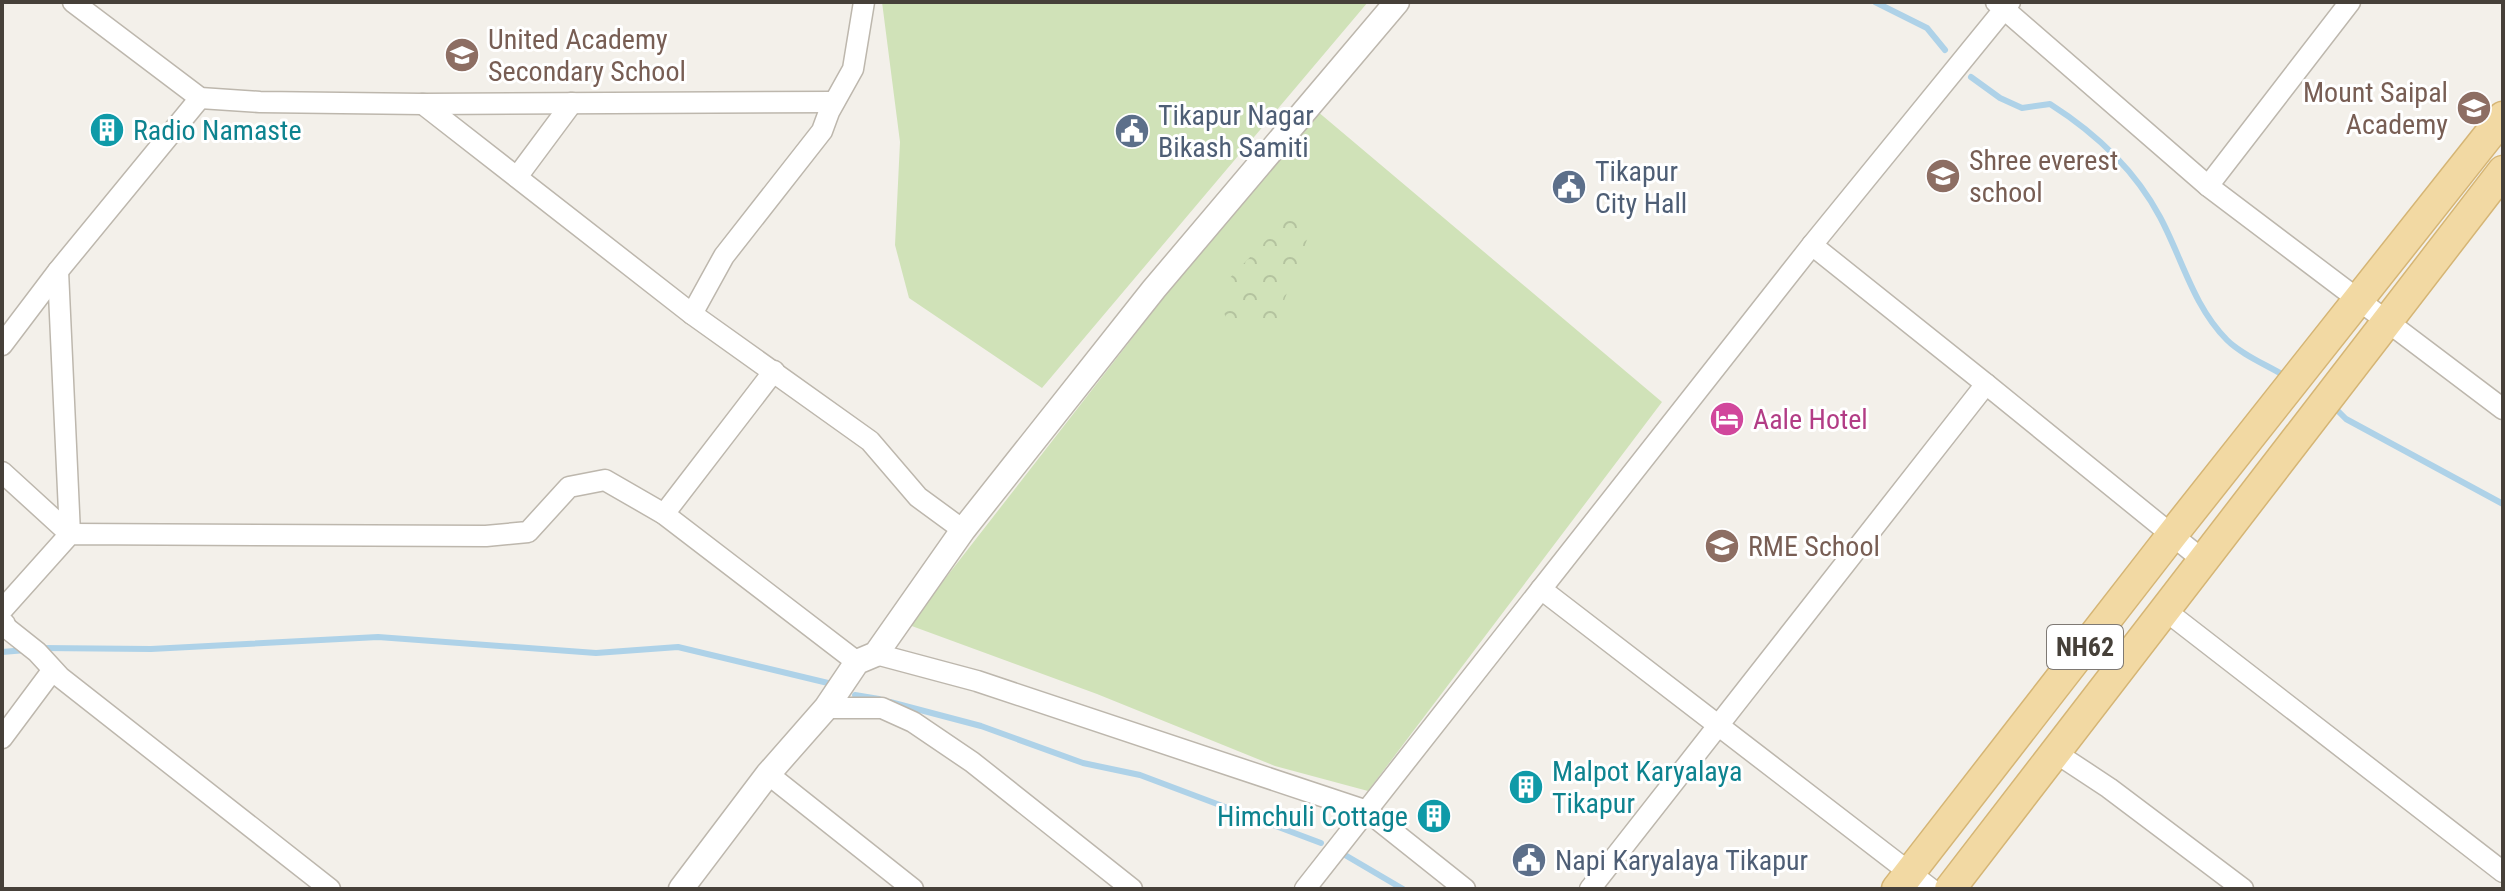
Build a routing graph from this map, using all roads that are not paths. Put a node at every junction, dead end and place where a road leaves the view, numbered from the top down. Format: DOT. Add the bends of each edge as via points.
graph roads {
  1 [pos="73,2"];
  2 [pos="864,2"];
  3 [pos="1397,2"];
  4 [pos="2350,2"];
  5 [pos="2004,4"];
  6 [pos="200,98"];
  7 [pos="834,102"];
  8 [pos="572,103"];
  9 [pos="423,104"];
  10 [pos="2503,117"];
  11 [pos="517,177"];
  12 [pos="2500,180"];
  13 [pos="2208,186"];
  14 [pos="1812,245"];
  15 [pos="58,271"];
  16 [pos="2360,299"];
  17 [pos="692,314"];
  18 [pos="2388,320"];
  19 [pos="2,345"];
  20 [pos="774,371"];
  21 [pos="1986,384"];
  22 [pos="2503,409"];
  23 [pos="2,472"];
  24 [pos="664,514"];
  25 [pos="963,530"];
  26 [pos="70,534"];
  27 [pos="2172,535"];
  28 [pos="2204,561"];
  29 [pos="1541,589"];
  30 [pos="2,610"];
  31 [pos="2166,611"];
  32 [pos="2,625"];
  33 [pos="867,658"];
  34 [pos="52,671"];
  35 [pos="826,708"];
  36 [pos="1720,725"];
  37 [pos="2,738"];
  38 [pos="2056,753"];
  39 [pos="768,774"];
  40 [pos="1367,811"];
  41 [pos="2503,872"];
  42 [pos="1913,884"];
  43 [pos="330,889"];
  44 [pos="681,889"];
  45 [pos="913,889"];
  46 [pos="1132,889"];
  47 [pos="1305,889"];
  48 [pos="1465,889"];
  49 [pos="1590,889"];
  50 [pos="1950,889"];
  51 [pos="2243,889"];
  1 -- 6 [label="street"];
  2 -- 7 [label="street" via="853,69"];
  3 -- 25 [label="street" via="1154,289"];
  4 -- 13 [label="street"];
  5 -- 13 [label="street"];
  5 -- 14 [label="street"];
  6 -- 9 [label="street"];
  6 -- 15 [label="street"];
  7 -- 8 [label="street"];
  7 -- 17 [label="street" via="822,131 724,256"];
  8 -- 9 [label="street"];
  8 -- 11 [label="street"];
  9 -- 11 [label="street"];
  10 -- 16 [label="main road, NH62"];
  11 -- 17 [label="street"];
  12 -- 18 [label="main road, NH62"];
  13 -- 16 [label="street"];
  14 -- 21 [label="street"];
  14 -- 29 [label="street"];
  15 -- 19 [label="street"];
  15 -- 26 [label="street"];
  16 -- 18 [label="street"];
  16 -- 27 [label="main road, NH62"];
  17 -- 20 [label="street"];
  18 -- 22 [label="street"];
  18 -- 28 [label="main road, NH62"];
  20 -- 24 [label="street"];
  20 -- 25 [label="street" via="870,441 918,497"];
  21 -- 27 [label="street"];
  21 -- 36 [label="street"];
  23 -- 26 [label="street"];
  24 -- 26 [label="street" via="605,480 569,487 528,532 500,535"];
  24 -- 33 [label="street"];
  25 -- 33 [label="street"];
  26 -- 30 [label="street"];
  27 -- 28 [label="street"];
  27 -- 42 [label="main road, NH62"];
  28 -- 31 [label="main road, NH62"];
  29 -- 36 [label="street"];
  29 -- 40 [label="street"];
  31 -- 38 [label="main road, NH62"];
  31 -- 41 [label="street"];
  32 -- 34 [label="street"];
  33 -- 35 [label="street"];
  33 -- 40 [label="street" via="977,681"];
  34 -- 37 [label="street"];
  34 -- 43 [label="street"];
  35 -- 39 [label="street"];
  35 -- 46 [label="street" via="882,708 913,722"];
  36 -- 42 [label="street"];
  36 -- 49 [label="street"];
  38 -- 50 [label="main road, NH62"];
  38 -- 51 [label="street"];
  39 -- 44 [label="street"];
  39 -- 45 [label="street"];
  40 -- 47 [label="street"];
  40 -- 48 [label="street"];
}
